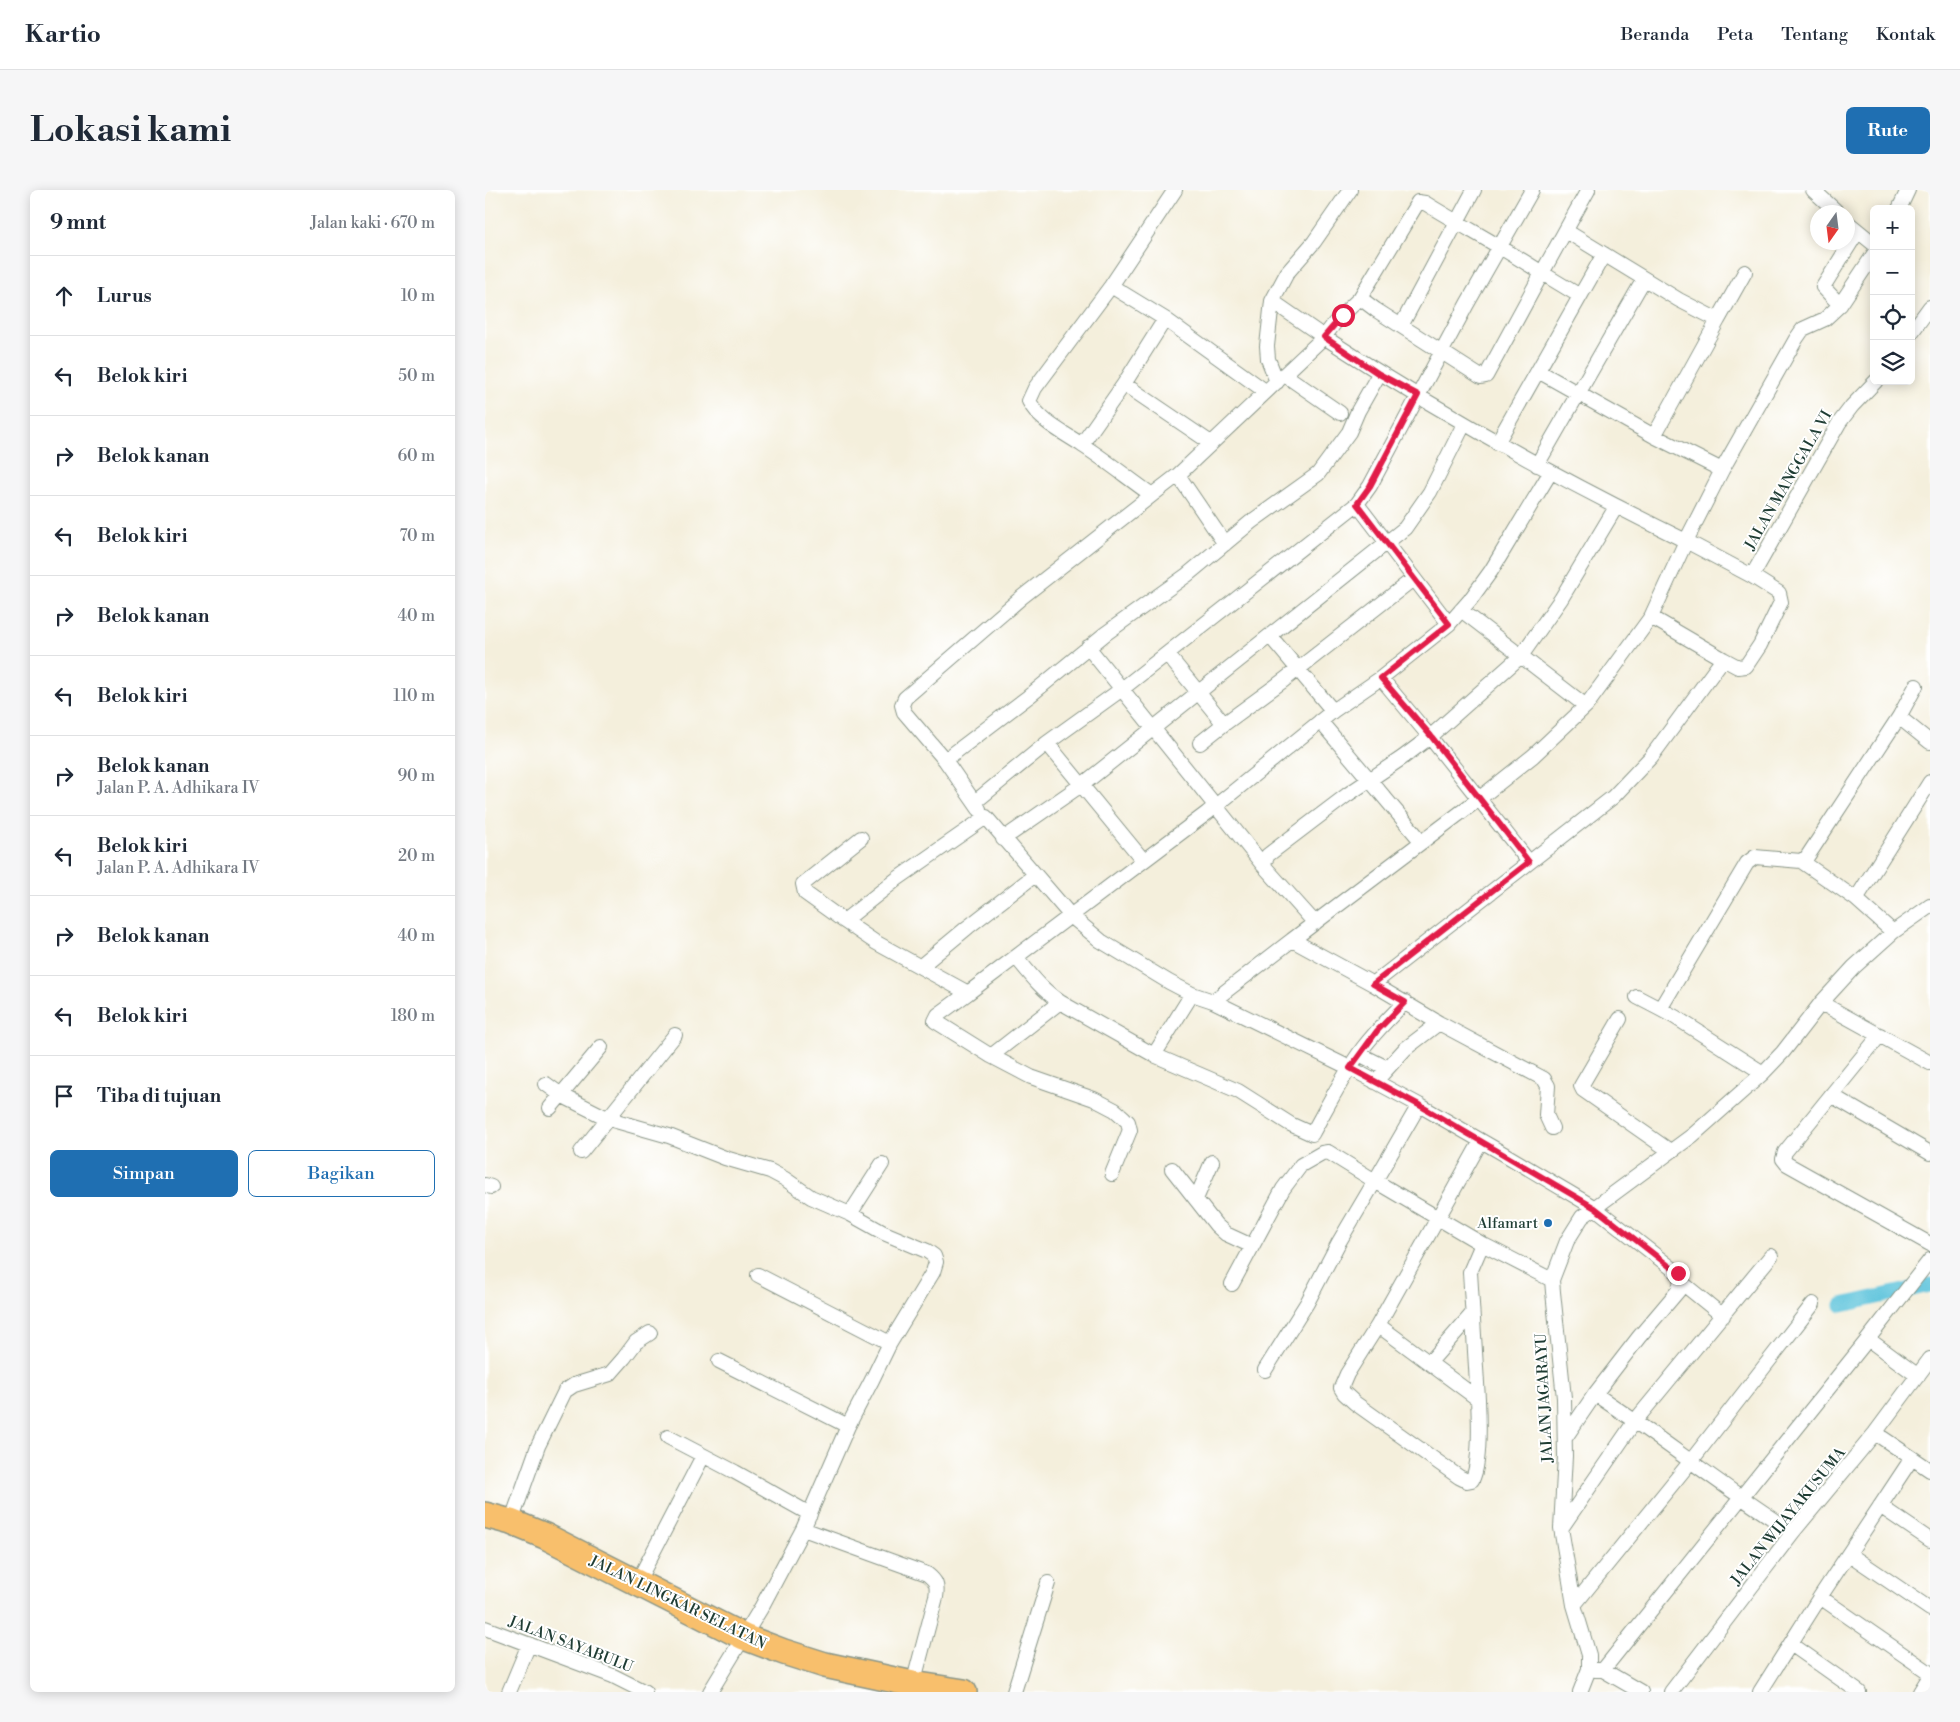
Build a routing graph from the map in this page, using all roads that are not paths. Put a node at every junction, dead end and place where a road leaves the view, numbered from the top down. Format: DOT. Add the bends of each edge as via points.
graph roads {
  1 [pos="1175,190"];
  2 [pos="1351,190"];
  3 [pos="1474,190"];
  4 [pos="1532,190"];
  5 [pos="1587,190"];
  6 [pos="1813,190"];
  7 [pos="1909,190"];
  8 [pos="1829,205"];
  9 [pos="1901,205"];
  10 [pos="1456,223"];
  11 [pos="1855,228"];
  12 [pos="1567,231"];
  13 [pos="1870,241"];
  14 [pos="1500,246"];
  15 [pos="1841,250"];
  16 [pos="1604,254"];
  17 [pos="1870,260"];
  18 [pos="1745,272"];
  19 [pos="1542,273"];
  20 [pos="1643,279"];
  21 [pos="1111,286"];
  22 [pos="1580,296"];
  23 [pos="1361,298"];
  24 [pos="1272,301"];
  25 [pos="1840,305"];
  26 [pos="1930,307"];
  27 [pos="1165,319"];
  28 [pos="1718,320"];
  29 [pos="1401,326"];
  30 [pos="1915,328"];
  31 [pos="1324,337"];
  32 [pos="1442,352"];
  33 [pos="1538,371"];
  34 [pos="1379,374"];
  35 [pos="1281,378"];
  36 [pos="1124,384"];
  37 [pos="1872,385"];
  38 [pos="1265,391"];
  39 [pos="1578,394"];
  40 [pos="1418,395"];
  41 [pos="1340,413"];
  42 [pos="1464,424"];
  43 [pos="1654,436"];
  44 [pos="1211,443"];
  45 [pos="1497,443"];
  46 [pos="1082,444"];
  47 [pos="1537,465"];
  48 [pos="1722,470"];
  49 [pos="1550,473"];
  50 [pos="1178,474"];
  51 [pos="1152,495"];
  52 [pos="1357,504"];
  53 [pos="1616,507"];
  54 [pos="1686,541"];
  55 [pos="1225,544"];
  56 [pos="1388,544"];
  57 [pos="1752,576"];
  58 [pos="1413,579"];
  59 [pos="1461,610"];
  60 [pos="1651,617"];
  61 [pos="1449,624"];
  62 [pos="1270,636"];
  63 [pos="1088,647"];
  64 [pos="1167,654"];
  65 [pos="1521,656"];
  66 [pos="1723,659"];
  67 [pos="1298,669"];
  68 [pos="1381,678"];
  69 [pos="1916,686"];
  70 [pos="1122,689"];
  71 [pos="1199,693"];
  72 [pos="1586,706"];
  73 [pos="1333,711"];
  74 [pos="1899,717"];
  75 [pos="1320,721"];
  76 [pos="1224,724"];
  77 [pos="1155,728"];
  78 [pos="1431,736"];
  79 [pos="1930,742"];
  80 [pos="1047,743"];
  81 [pos="1201,743"];
  82 [pos="945,760"];
  83 [pos="1370,779"];
  84 [pos="1930,782"];
  85 [pos="1082,784"];
  86 [pos="1480,798"];
  87 [pos="975,802"];
  88 [pos="1216,806"];
  89 [pos="986,817"];
  90 [pos="861,838"];
  91 [pos="1003,838"];
  92 [pos="1422,842"];
  93 [pos="1143,860"];
  94 [pos="1529,862"];
  95 [pos="1801,862"];
  96 [pos="1263,865"];
  97 [pos="1035,875"];
  98 [pos="1856,899"];
  99 [pos="1930,906"];
  100 [pos="1071,916"];
  101 [pos="844,922"];
  102 [pos="1315,922"];
  103 [pos="1893,932"];
  104 [pos="1292,940"];
  105 [pos="1016,957"];
  106 [pos="921,966"];
  107 [pos="1373,984"];
  108 [pos="967,993"];
  109 [pos="1192,994"];
  110 [pos="1637,996"];
  111 [pos="1213,1001"];
  112 [pos="1059,1002"];
  113 [pos="1406,1003"];
  114 [pos="1821,1003"];
  115 [pos="1660,1009"];
  116 [pos="1620,1019"];
  117 [pos="1438,1022"];
  118 [pos="675,1035"];
  119 [pos="1880,1035"];
  120 [pos="601,1047"];
  121 [pos="1155,1055"];
  122 [pos="1360,1055"];
  123 [pos="991,1056"];
  124 [pos="1930,1063"];
  125 [pos="1350,1068"];
  126 [pos="1386,1068"];
  127 [pos="1763,1073"];
  128 [pos="1375,1082"];
  129 [pos="546,1084"];
  130 [pos="561,1095"];
  131 [pos="1831,1095"];
  132 [pos="1419,1105"];
  133 [pos="550,1108"];
  134 [pos="609,1119"];
  135 [pos="1552,1128"];
  136 [pos="1481,1141"];
  137 [pos="1671,1150"];
  138 [pos="581,1152"];
  139 [pos="1930,1153"];
  140 [pos="1212,1162"];
  141 [pos="882,1164"];
  142 [pos="1172,1169"];
  143 [pos="1112,1174"];
  144 [pos="1375,1180"];
  145 [pos="1196,1199"];
  146 [pos="1595,1208"];
  147 [pos="849,1214"];
  148 [pos="1439,1218"];
  149 [pos="1482,1244"];
  150 [pos="1930,1244"];
  151 [pos="1252,1246"];
  152 [pos="1771,1256"];
  153 [pos="1930,1260"];
  154 [pos="758,1275"];
  155 [pos="1552,1280"];
  156 [pos="1681,1282"];
  157 [pos="1232,1284"];
  158 [pos="1813,1304"];
  159 [pos="1472,1314"];
  160 [pos="1723,1316"];
  161 [pos="1378,1325"];
  162 [pos="650,1333"];
  163 [pos="1868,1339"];
  164 [pos="889,1343"];
  165 [pos="1930,1359"];
  166 [pos="719,1361"];
  167 [pos="1430,1362"];
  168 [pos="1265,1370"];
  169 [pos="1918,1376"];
  170 [pos="1595,1394"];
  171 [pos="1478,1399"];
  172 [pos="1635,1421"];
  173 [pos="848,1426"];
  174 [pos="1875,1433"];
  175 [pos="668,1437"];
  176 [pos="1565,1438"];
  177 [pos="703,1456"];
  178 [pos="1912,1458"];
  179 [pos="1691,1461"];
  180 [pos="1930,1470"];
  181 [pos="1741,1499"];
  182 [pos="1880,1506"];
  183 [pos="809,1514"];
  184 [pos="485,1515"];
  185 [pos="511,1522"];
  186 [pos="1561,1528"];
  187 [pos="803,1529"];
  188 [pos="1793,1532"];
  189 [pos="1930,1540"];
  190 [pos="1849,1554"];
  191 [pos="637,1583"];
  192 [pos="1049,1583"];
  193 [pos="1820,1597"];
  194 [pos="1574,1605"];
  195 [pos="1930,1609"];
  196 [pos="485,1628"];
  197 [pos="744,1637"];
  198 [pos="529,1644"];
  199 [pos="1791,1644"];
  200 [pos="1596,1670"];
  201 [pos="1930,1675"];
  202 [pos="913,1684"];
  203 [pos="1857,1691"];
  204 [pos="509,1692"];
  205 [pos="645,1692"];
  206 [pos="710,1692"];
  207 [pos="964,1692"];
  208 [pos="1014,1692"];
  209 [pos="1580,1692"];
  210 [pos="1641,1692"];
  211 [pos="1671,1692"];
  212 [pos="1759,1692"];
  213 [pos="1920,1692"];
  1 -- 21 [label="street"];
  2 -- 24 [label="street" via="1287,273"];
  3 -- 10 [label="street"];
  4 -- 14 [label="street"];
  5 -- 12 [label="street"];
  6 -- 8 [label="street"];
  7 -- 9 [label="street"];
  10 -- 14 [label="street"];
  10 -- 23 [label="street" via="1425,202 1418,202"];
  10 -- 29 [label="street"];
  11 -- 13 [label="street"];
  12 -- 16 [label="street"];
  12 -- 19 [label="street"];
  14 -- 19 [label="street"];
  14 -- 32 [label="street"];
  15 -- 25 [label="street" via="1823,287"];
  16 -- 20 [label="street"];
  16 -- 22 [label="street"];
  17 -- 25 [label="street"];
  18 -- 28 [label="street"];
  19 -- 22 [label="street"];
  19 -- 32 [label="street" via="1486,376 1481,377"];
  20 -- 28 [label="street"];
  20 -- 39 [label="street"];
  21 -- 27 [label="street"];
  21 -- 46 [label="street" via="1035,388 1029,401 1033,409 1062,434"];
  22 -- 33 [label="street"];
  23 -- 29 [label="street"];
  23 -- 31 [label="street"];
  24 -- 31 [label="street"];
  24 -- 35 [label="street" via="1268,359"];
  25 -- 48 [label="street" via="1825,319 1799,334"];
  26 -- 30 [label="street"];
  27 -- 36 [label="street"];
  27 -- 38 [label="street"];
  28 -- 43 [label="street"];
  29 -- 32 [label="street"];
  31 -- 34 [label="street"];
  31 -- 35 [label="street"];
  32 -- 40 [label="street"];
  33 -- 39 [label="street"];
  33 -- 45 [label="street"];
  34 -- 40 [label="street"];
  34 -- 55 [label="street" via="1349,432 1318,474"];
  35 -- 38 [label="street"];
  35 -- 41 [label="street"];
  36 -- 44 [label="street"];
  36 -- 46 [label="street"];
  37 -- 57 [label="street, JALAN MANGGALA VI" via="1839,423"];
  38 -- 44 [label="street"];
  39 -- 43 [label="street"];
  39 -- 47 [label="street"];
  40 -- 42 [label="street"];
  40 -- 52 [label="street" via="1370,486"];
  42 -- 45 [label="street"];
  42 -- 56 [label="street" via="1430,492 1405,528"];
  43 -- 48 [label="street"];
  44 -- 50 [label="street"];
  45 -- 47 [label="street"];
  46 -- 51 [label="street"];
  47 -- 49 [label="street"];
  48 -- 54 [label="street"];
  49 -- 53 [label="street"];
  49 -- 59 [label="street" via="1491,571"];
  50 -- 51 [label="street"];
  50 -- 55 [label="street"];
  51 -- 82 [label="street" via="1021,597 905,698 904,712"];
  52 -- 56 [label="street"];
  52 -- 64 [label="street"];
  53 -- 54 [label="street"];
  53 -- 65 [label="street" via="1561,599"];
  54 -- 57 [label="street"];
  54 -- 60 [label="street"];
  55 -- 63 [label="street"];
  56 -- 58 [label="street"];
  56 -- 62 [label="street"];
  57 -- 66 [label="street" via="1779,593 1781,602 1746,666 1739,668"];
  58 -- 61 [label="street"];
  58 -- 67 [label="street"];
  59 -- 61 [label="street"];
  59 -- 65 [label="street"];
  60 -- 66 [label="street"];
  60 -- 72 [label="street"];
  61 -- 68 [label="street"];
  62 -- 67 [label="street"];
  62 -- 71 [label="street"];
  63 -- 70 [label="street"];
  63 -- 82 [label="street"];
  64 -- 70 [label="street"];
  64 -- 71 [label="street"];
  65 -- 72 [label="street"];
  65 -- 78 [label="street"];
  66 -- 94 [label="street" via="1651,757 1613,797"];
  67 -- 73 [label="street"];
  67 -- 76 [label="street"];
  68 -- 73 [label="street"];
  68 -- 78 [label="street"];
  69 -- 74 [label="street"];
  70 -- 77 [label="street"];
  70 -- 80 [label="street"];
  71 -- 76 [label="street"];
  71 -- 77 [label="street"];
  72 -- 86 [label="street" via="1533,756"];
  73 -- 75 [label="street"];
  74 -- 79 [label="street"];
  74 -- 95 [label="street"];
  75 -- 83 [label="street"];
  75 -- 88 [label="street"];
  76 -- 81 [label="street"];
  77 -- 85 [label="street"];
  77 -- 88 [label="street"];
  78 -- 83 [label="street"];
  78 -- 86 [label="street"];
  80 -- 85 [label="street"];
  80 -- 87 [label="street"];
  82 -- 87 [label="street"];
  83 -- 92 [label="street"];
  83 -- 96 [label="street" via="1268,855"];
  84 -- 98 [label="street"];
  85 -- 91 [label="street"];
  85 -- 93 [label="street"];
  86 -- 92 [label="street"];
  86 -- 94 [label="street"];
  87 -- 89 [label="street"];
  88 -- 93 [label="street"];
  88 -- 96 [label="street"];
  89 -- 91 [label="street"];
  89 -- 101 [label="street" via="897,879"];
  90 -- 101 [label="street" via="803,884 805,893"];
  91 -- 97 [label="street"];
  92 -- 102 [label="street"];
  93 -- 100 [label="street"];
  94 -- 107 [label="street"];
  95 -- 98 [label="street"];
  95 -- 115 [label="street" via="1755,857 1747,862"];
  96 -- 102 [label="street"];
  97 -- 100 [label="street"];
  97 -- 106 [label="street"];
  98 -- 103 [label="street"];
  99 -- 103 [label="street, JALAN JAGARAYU"];
  100 -- 105 [label="street"];
  100 -- 109 [label="street" via="1101,941"];
  101 -- 106 [label="street"];
  102 -- 104 [label="street"];
  103 -- 114 [label="street, JALAN JAGARAYU"];
  104 -- 107 [label="street"];
  104 -- 111 [label="street"];
  105 -- 108 [label="street"];
  105 -- 112 [label="street" via="1037,984"];
  106 -- 108 [label="street"];
  107 -- 113 [label="street"];
  108 -- 123 [label="street" via="938,1015 935,1021"];
  109 -- 111 [label="street"];
  109 -- 121 [label="street"];
  110 -- 115 [label="street"];
  111 -- 125 [label="street"];
  112 -- 121 [label="street"];
  112 -- 123 [label="street"];
  113 -- 117 [label="street"];
  113 -- 122 [label="street" via="1377,1031"];
  114 -- 119 [label="street"];
  114 -- 127 [label="street, JALAN JAGARAYU"];
  115 -- 127 [label="street"];
  116 -- 137 [label="street" via="1581,1086"];
  117 -- 126 [label="street"];
  117 -- 135 [label="street" via="1543,1079 1548,1086 1546,1115"];
  118 -- 134 [label="street"];
  119 -- 124 [label="street"];
  119 -- 131 [label="street"];
  120 -- 130 [label="street"];
  121 -- 125 [label="street" via="1239,1091 1290,1124 1312,1134"];
  122 -- 125 [label="street"];
  122 -- 126 [label="street"];
  123 -- 143 [label="street" via="1031,1078 1093,1099 1123,1117 1130,1130"];
  125 -- 128 [label="street"];
  126 -- 128 [label="street"];
  127 -- 137 [label="street, JALAN JAGARAYU" via="1693,1135"];
  128 -- 132 [label="street"];
  129 -- 130 [label="street"];
  130 -- 133 [label="street"];
  130 -- 134 [label="street"];
  131 -- 139 [label="street"];
  131 -- 150 [label="street" via="1785,1152 1783,1159"];
  132 -- 136 [label="street"];
  132 -- 144 [label="street"];
  134 -- 138 [label="street"];
  134 -- 147 [label="street" via="669,1136 770,1172"];
  136 -- 146 [label="street"];
  136 -- 148 [label="street"];
  137 -- 146 [label="street, JALAN JAGARAYU"];
  140 -- 145 [label="street"];
  141 -- 147 [label="street"];
  142 -- 145 [label="street"];
  144 -- 148 [label="street"];
  144 -- 151 [label="street" via="1328,1152 1322,1153 1301,1165 1283,1189"];
  144 -- 168 [label="street" via="1307,1303"];
  145 -- 151 [label="street" via="1226,1234"];
  146 -- 155 [label="street, JALAN JAGARAYU" via="1582,1217 1567,1241"];
  146 -- 156 [label="street" via="1678,1273"];
  147 -- 164 [label="street" via="927,1251 936,1262 931,1276"];
  148 -- 149 [label="street"];
  148 -- 161 [label="street"];
  149 -- 155 [label="street"];
  149 -- 159 [label="street" via="1471,1272"];
  151 -- 157 [label="street"];
  152 -- 160 [label="street"];
  153 -- 163 [label="street"];
  154 -- 164 [label="street"];
  155 -- 176 [label="street, JALAN JAGARAYU"];
  156 -- 160 [label="street"];
  156 -- 170 [label="street" via="1678,1291"];
  158 -- 179 [label="street"];
  159 -- 167 [label="street"];
  159 -- 171 [label="street"];
  160 -- 172 [label="street"];
  161 -- 167 [label="street"];
  161 -- 171 [label="street" via="1343,1382 1343,1393 1467,1481 1472,1480 1475,1470"];
  162 -- 185 [label="street" via="636,1342 610,1374 565,1391 538,1446"];
  163 -- 169 [label="street"];
  163 -- 181 [label="street"];
  164 -- 173 [label="street"];
  165 -- 169 [label="street, JALAN WIJAYAKUSUMA"];
  166 -- 173 [label="street"];
  167 -- 171 [label="street"];
  169 -- 174 [label="street, JALAN WIJAYAKUSUMA"];
  170 -- 172 [label="street"];
  170 -- 176 [label="street"];
  172 -- 179 [label="street"];
  172 -- 186 [label="street"];
  173 -- 183 [label="street"];
  174 -- 178 [label="street"];
  174 -- 188 [label="street, JALAN WIJAYAKUSUMA"];
  175 -- 177 [label="street"];
  176 -- 186 [label="street, JALAN JAGARAYU"];
  177 -- 183 [label="street"];
  177 -- 191 [label="street"];
  178 -- 180 [label="street"];
  178 -- 182 [label="street"];
  179 -- 181 [label="street"];
  179 -- 194 [label="street"];
  181 -- 188 [label="street"];
  181 -- 200 [label="street"];
  182 -- 189 [label="street"];
  182 -- 190 [label="street"];
  183 -- 187 [label="street"];
  184 -- 185 [label="highway, JALAN LINGKAR SELATAN"];
  185 -- 191 [label="highway, JALAN LINGKAR SELATAN"];
  186 -- 194 [label="street, JALAN JAGARAYU"];
  187 -- 197 [label="street"];
  187 -- 202 [label="street" via="927,1574 936,1581 936,1597"];
  188 -- 211 [label="street, JALAN WIJAYAKUSUMA"];
  190 -- 193 [label="street"];
  190 -- 195 [label="street"];
  191 -- 197 [label="highway, JALAN LINGKAR SELATAN"];
  192 -- 208 [label="street"];
  193 -- 199 [label="street"];
  193 -- 201 [label="street"];
  194 -- 200 [label="street, JALAN JAGARAYU"];
  196 -- 198 [label="street, JALAN SAYABULU"];
  197 -- 202 [label="highway, JALAN LINGKAR SELATAN" via="825,1664"];
  197 -- 206 [label="street"];
  198 -- 204 [label="street"];
  198 -- 205 [label="street, JALAN SAYABULU" via="613,1676"];
  199 -- 203 [label="street"];
  199 -- 212 [label="street"];
  200 -- 209 [label="street, JALAN JAGARAYU"];
  200 -- 210 [label="street"];
  201 -- 213 [label="street"];
  202 -- 207 [label="highway, JALAN LINGKAR SELATAN"];
}
